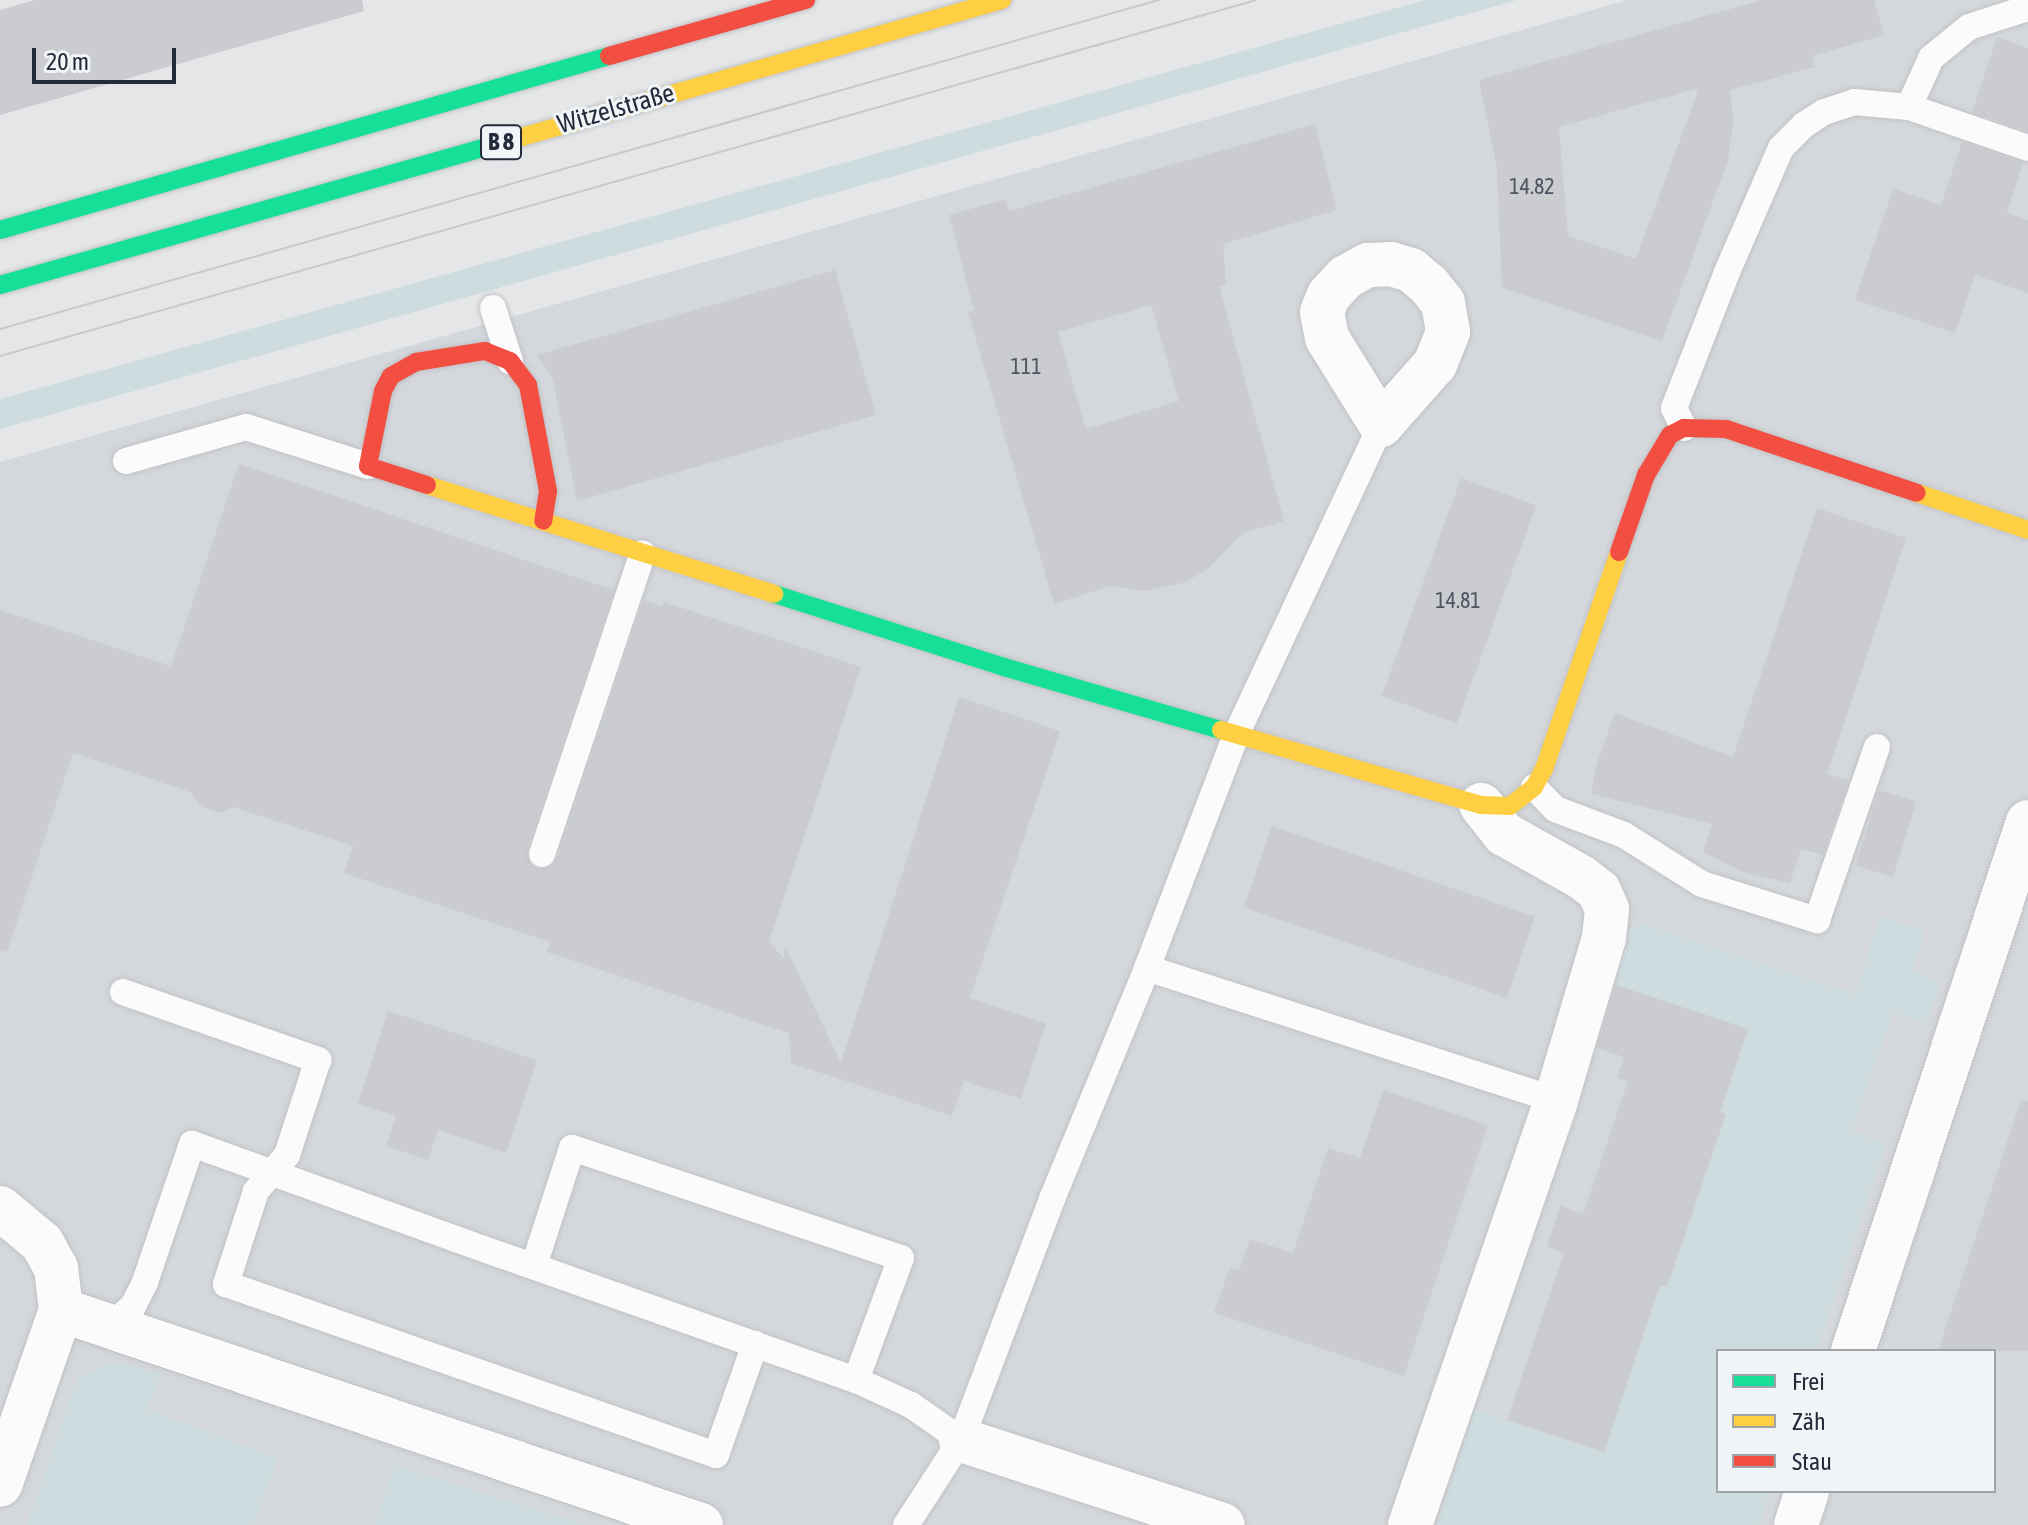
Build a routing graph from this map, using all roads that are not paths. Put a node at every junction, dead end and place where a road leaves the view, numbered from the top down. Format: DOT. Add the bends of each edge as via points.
graph roads {
  1 [pos="806,0"];
  2 [pos="1002,0"];
  3 [pos="2028,8"];
  4 [pos="1909,107"];
  5 [pos="2028,148"];
  6 [pos="0,230"];
  7 [pos="0,285"];
  8 [pos="493,308"];
  9 [pos="510,361"];
  10 [pos="1381,425"];
  11 [pos="1684,428"];
  12 [pos="126,461"];
  13 [pos="368,466"];
  14 [pos="543,521"];
  15 [pos="2028,530"];
  16 [pos="643,553"];
  17 [pos="1236,735"];
  18 [pos="1877,747"];
  19 [pos="1534,787"];
  20 [pos="1481,805"];
  21 [pos="2028,822"];
  22 [pos="542,854"];
  23 [pos="1147,968"];
  24 [pos="123,992"];
  25 [pos="1556,1100"];
  26 [pos="272,1173"];
  27 [pos="0,1208"];
  28 [pos="534,1266"];
  29 [pos="61,1310"];
  30 [pos="109,1328"];
  31 [pos="755,1344"];
  32 [pos="1854,1349"];
  33 [pos="856,1380"];
  34 [pos="961,1440"];
  35 [pos="0,1485"];
  36 [pos="701,1525"];
  37 [pos="906,1525"];
  38 [pos="1223,1525"];
  39 [pos="1410,1525"];
  1 -- 6 [label="street, Witzelstraße / B 8"];
  2 -- 7 [label="street, Witzelstraße / B 8"];
  3 -- 4 [label="lane" via="1969,27 1931,58"];
  4 -- 5 [label="lane"];
  4 -- 11 [label="lane" via="1854,102 1814,118 1781,148 1674,408"];
  8 -- 9 [label="lane"];
  9 -- 13 [label="street" via="485,351 416,362 391,376 383,391"];
  9 -- 14 [label="street" via="528,385 548,491"];
  10 -- 17 [label="lane"];
  11 -- 15 [label="street" via="1726,429"];
  11 -- 19 [label="street" via="1670,435 1646,475"];
  12 -- 13 [label="lane" via="246,427"];
  13 -- 14 [label="street"];
  14 -- 16 [label="street"];
  16 -- 17 [label="street"];
  16 -- 22 [label="lane"];
  17 -- 20 [label="street"];
  17 -- 23 [label="lane"];
  18 -- 19 [label="lane" via="1817,920 1702,884 1624,835 1555,809"];
  19 -- 20 [label="street" via="1510,806"];
  20 -- 25 [label="street" via="1504,834 1599,891 1607,909 1604,938"];
  21 -- 32 [label="street"];
  23 -- 25 [label="lane"];
  23 -- 34 [label="lane"];
  24 -- 26 [label="lane" via="318,1060 287,1155"];
  25 -- 39 [label="street"];
  26 -- 28 [label="lane"];
  26 -- 30 [label="lane" via="192,1144 145,1282 133,1306"];
  26 -- 31 [label="lane" via="256,1191 226,1284 716,1455"];
  27 -- 29 [label="street" via="42,1243 56,1268"];
  28 -- 31 [label="lane"];
  28 -- 33 [label="lane" via="572,1148 901,1258"];
  29 -- 30 [label="street"];
  29 -- 35 [label="street"];
  30 -- 36 [label="street"];
  31 -- 33 [label="lane"];
  33 -- 34 [label="lane" via="911,1405"];
  34 -- 37 [label="lane"];
  34 -- 38 [label="street"];
}
